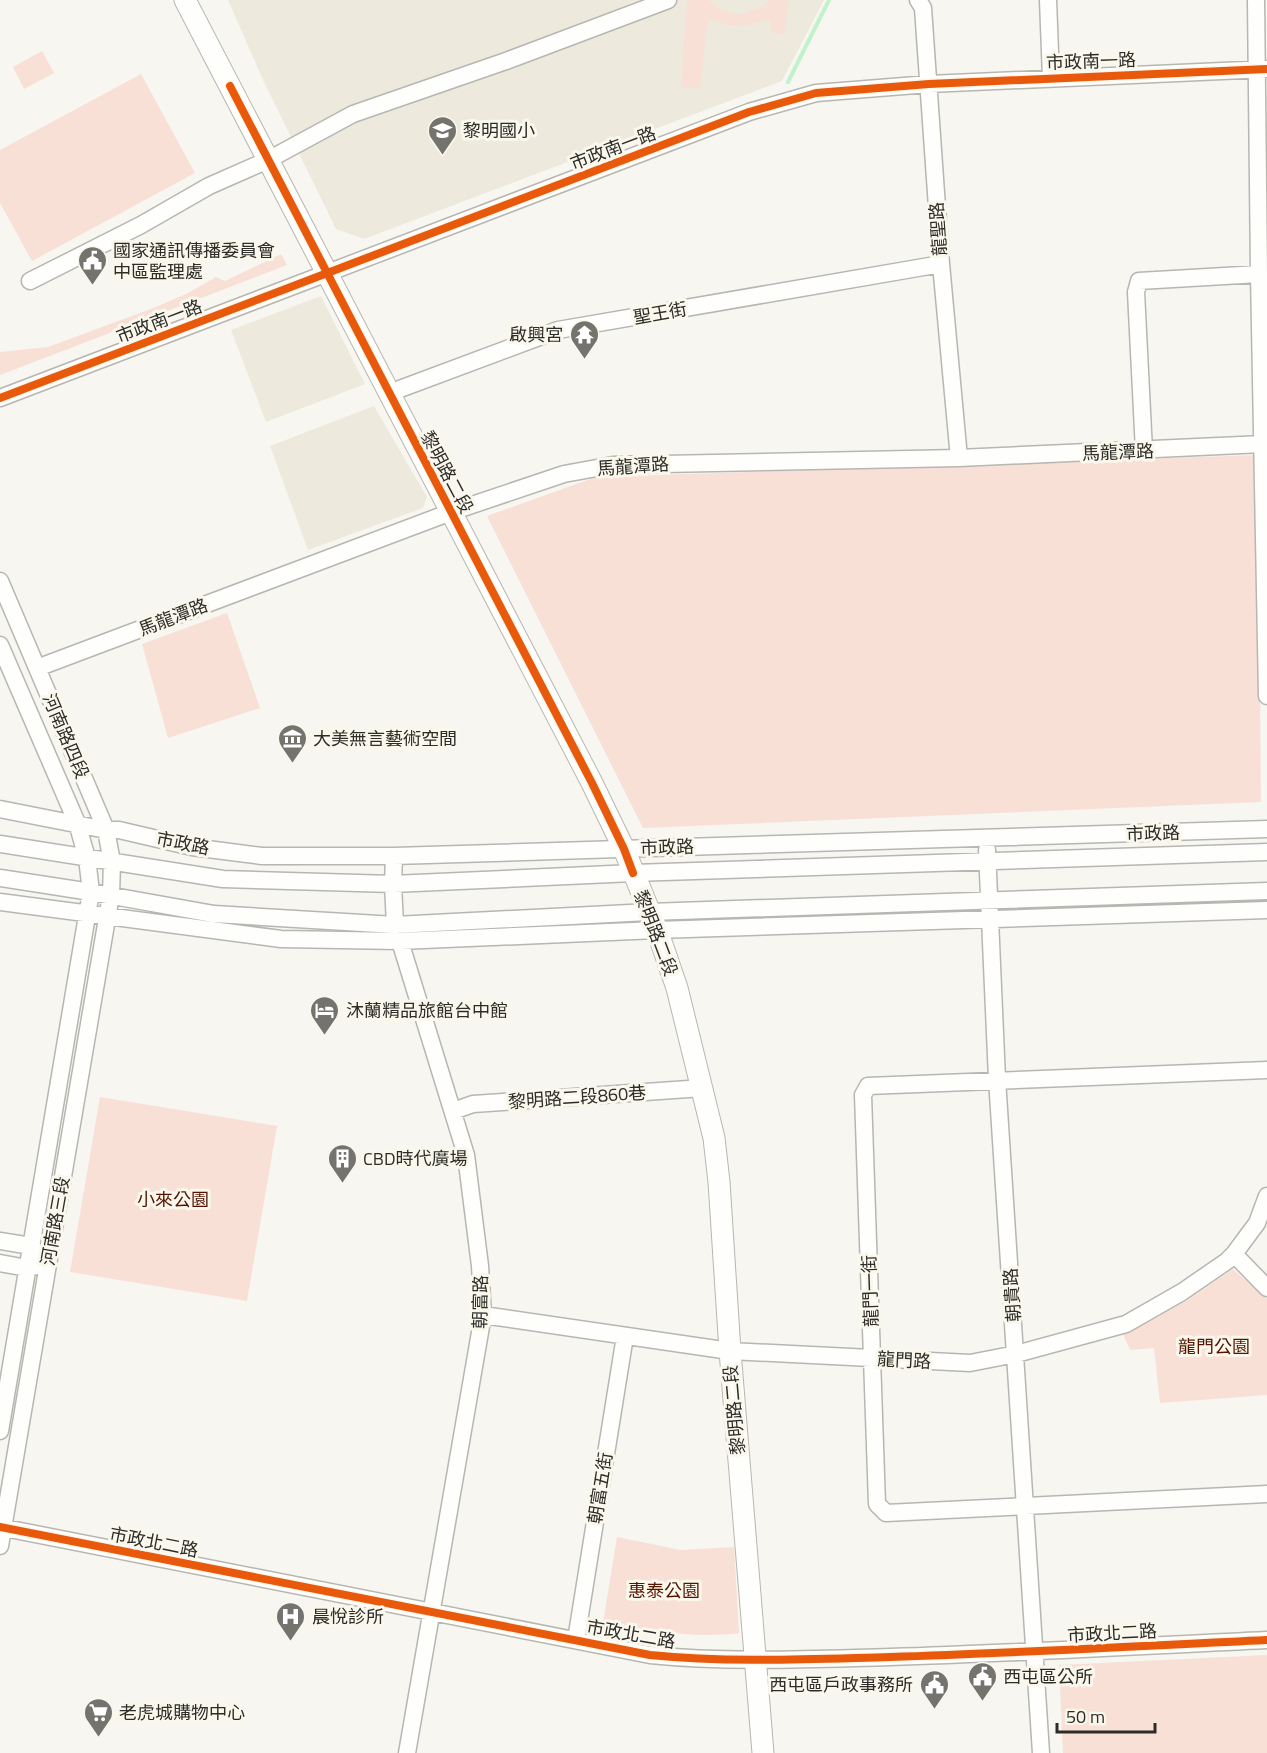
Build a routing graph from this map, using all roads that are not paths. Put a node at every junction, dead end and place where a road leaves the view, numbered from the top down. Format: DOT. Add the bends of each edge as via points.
graph roads {
  1 [pos="185,0"];
  2 [pos="668,0"];
  3 [pos="918,0"];
  4 [pos="1048,0"];
  5 [pos="1256,0"];
  6 [pos="1262,69"];
  7 [pos="1051,78"];
  8 [pos="929,84"];
  9 [pos="268,160"];
  10 [pos="941,264"];
  11 [pos="327,273"];
  12 [pos="1258,274"];
  13 [pos="30,281"];
  14 [pos="389,393"];
  15 [pos="0,398"];
  16 [pos="1263,444"];
  17 [pos="1144,451"];
  18 [pos="959,458"];
  19 [pos="451,512"];
  20 [pos="0,581"];
  21 [pos="0,645"];
  22 [pos="37,668"];
  23 [pos="1267,696"];
  24 [pos="0,809"];
  25 [pos="76,823"];
  26 [pos="1267,829"];
  27 [pos="106,830"];
  28 [pos="986,837"];
  29 [pos="0,844"];
  30 [pos="624,849"];
  31 [pos="1267,852"];
  32 [pos="394,856"];
  33 [pos="87,858"];
  34 [pos="988,861"];
  35 [pos="112,862"];
  36 [pos="633,873"];
  37 [pos="0,878"];
  38 [pos="393,884"];
  39 [pos="1267,891"];
  40 [pos="91,892"];
  41 [pos="111,895"];
  42 [pos="991,900"];
  43 [pos="0,902"];
  44 [pos="1267,910"];
  45 [pos="87,914"];
  46 [pos="107,917"];
  47 [pos="992,920"];
  48 [pos="653,921"];
  49 [pos="398,933"];
  50 [pos="1267,1070"];
  51 [pos="997,1079"];
  52 [pos="703,1088"];
  53 [pos="453,1111"];
  54 [pos="1267,1196"];
  55 [pos="0,1240"];
  56 [pos="31,1246"];
  57 [pos="1234,1254"];
  58 [pos="0,1263"];
  59 [pos="48,1265"];
  60 [pos="27,1268"];
  61 [pos="1267,1288"];
  62 [pos="483,1315"];
  63 [pos="625,1336"];
  64 [pos="729,1351"];
  65 [pos="1016,1354"];
  66 [pos="872,1358"];
  67 [pos="0,1431"];
  68 [pos="1267,1494"];
  69 [pos="1026,1506"];
  70 [pos="2,1527"];
  71 [pos="0,1546"];
  72 [pos="431,1612"];
  73 [pos="576,1640"];
  74 [pos="1267,1640"];
  75 [pos="1036,1652"];
  76 [pos="756,1660"];
  77 [pos="407,1753"];
  78 [pos="763,1753"];
  79 [pos="1041,1753"];
  1 -- 9 [label="main road, 黎明路二段"];
  2 -- 9 [label="street" via="353,114"];
  3 -- 8 [label="street, 龍聖路" via="923,8"];
  4 -- 7 [label="street"];
  5 -- 6 [label="street"];
  6 -- 7 [label="street, 市政南一路"];
  6 -- 12 [label="street"];
  7 -- 8 [label="street, 市政南一路"];
  8 -- 10 [label="street, 龍聖路"];
  8 -- 11 [label="street, 市政南一路" via="816,93 749,112"];
  9 -- 11 [label="main road, 黎明路二段"];
  9 -- 13 [label="street" via="209,186"];
  10 -- 14 [label="street, 聖王街" via="558,330"];
  10 -- 18 [label="street, 龍聖路"];
  11 -- 14 [label="main road, 黎明路二段"];
  11 -- 15 [label="street, 市政南一路"];
  12 -- 16 [label="street"];
  12 -- 17 [label="street" via="1139,281 1136,292"];
  14 -- 19 [label="main road, 黎明路二段"];
  16 -- 17 [label="street, 馬龍潭路"];
  16 -- 23 [label="street"];
  17 -- 18 [label="street, 馬龍潭路"];
  18 -- 19 [label="street, 馬龍潭路" via="613,465 564,474"];
  19 -- 22 [label="street, 馬龍潭路"];
  19 -- 30 [label="main road, 黎明路二段"];
  20 -- 22 [label="street, 河南路四段"];
  21 -- 25 [label="street, 河南路四段"];
  22 -- 27 [label="street, 河南路四段"];
  24 -- 25 [label="street, 市政路"];
  25 -- 27 [label="street, 市政路"];
  25 -- 33 [label="street, 河南路三段"];
  26 -- 28 [label="street, 市政路"];
  27 -- 32 [label="street, 市政路" via="262,856"];
  27 -- 35 [label="street, 河南路四段"];
  28 -- 30 [label="street, 市政路"];
  28 -- 34 [label="street, 朝貴路"];
  29 -- 33 [label="street, 市政路"];
  30 -- 32 [label="street, 市政路"];
  30 -- 36 [label="main road, 黎明路二段"];
  31 -- 34 [label="street, 市政路"];
  32 -- 38 [label="street, 朝富路"];
  33 -- 35 [label="street, 市政路"];
  33 -- 40 [label="street, 河南路三段"];
  34 -- 36 [label="street, 市政路"];
  34 -- 42 [label="street, 朝貴路"];
  35 -- 38 [label="street, 市政路" via="223,879"];
  35 -- 41 [label="street, 河南路四段"];
  36 -- 38 [label="street, 市政路"];
  36 -- 48 [label="main road, 黎明路二段"];
  37 -- 40 [label="street"];
  38 -- 49 [label="street, 朝富路"];
  39 -- 42 [label="street"];
  40 -- 41 [label="street"];
  40 -- 45 [label="street, 河南路三段"];
  41 -- 46 [label="street, 河南路三段"];
  41 -- 49 [label="street" via="213,914"];
  42 -- 47 [label="street, 朝貴路"];
  42 -- 48 [label="street"];
  43 -- 45 [label="street"];
  44 -- 47 [label="street"];
  45 -- 46 [label="street"];
  45 -- 56 [label="street, 河南路三段"];
  46 -- 49 [label="street" via="281,939"];
  46 -- 59 [label="street, 河南路三段"];
  47 -- 48 [label="street"];
  47 -- 51 [label="street, 朝貴路"];
  48 -- 49 [label="street"];
  48 -- 52 [label="main road, 黎明路二段" via="677,988"];
  49 -- 53 [label="street, 朝富路"];
  50 -- 51 [label="street, 龍門一街"];
  51 -- 65 [label="street, 朝貴路"];
  51 -- 66 [label="street, 龍門一街" via="867,1086 863,1095"];
  52 -- 53 [label="street, 黎明路二段860巷" via="473,1104"];
  52 -- 64 [label="main road, 黎明路二段" via="719,1182"];
  53 -- 62 [label="street, 朝富路" via="472,1194"];
  54 -- 57 [label="street, 龍門路" via="1257,1222"];
  55 -- 56 [label="street"];
  56 -- 59 [label="street"];
  56 -- 60 [label="street, 河南路三段"];
  57 -- 61 [label="street"];
  57 -- 65 [label="street, 龍門路" via="1182,1292 1126,1324"];
  58 -- 60 [label="street"];
  59 -- 60 [label="street"];
  59 -- 70 [label="street, 河南路三段"];
  60 -- 67 [label="street, 河南路三段"];
  62 -- 63 [label="street, 龍門路"];
  62 -- 72 [label="street, 朝富路"];
  63 -- 64 [label="street, 龍門路"];
  63 -- 73 [label="street, 朝富五街"];
  64 -- 66 [label="street, 龍門路"];
  64 -- 76 [label="main road, 黎明路二段"];
  65 -- 66 [label="street, 龍門路" via="970,1363"];
  65 -- 69 [label="street, 朝貴路"];
  66 -- 69 [label="street, 龍門一街" via="877,1504 886,1513"];
  68 -- 69 [label="street, 龍門一街"];
  69 -- 75 [label="street, 朝貴路"];
  70 -- 71 [label="street, 河南路三段"];
  70 -- 72 [label="street, 市政北二路"];
  72 -- 73 [label="street, 市政北二路"];
  72 -- 77 [label="street, 朝富路"];
  73 -- 76 [label="street, 市政北二路" via="650,1656"];
  74 -- 75 [label="street, 市政北二路"];
  75 -- 76 [label="street, 市政北二路"];
  75 -- 79 [label="street, 朝貴路"];
  76 -- 78 [label="main road, 黎明路二段"];
}
